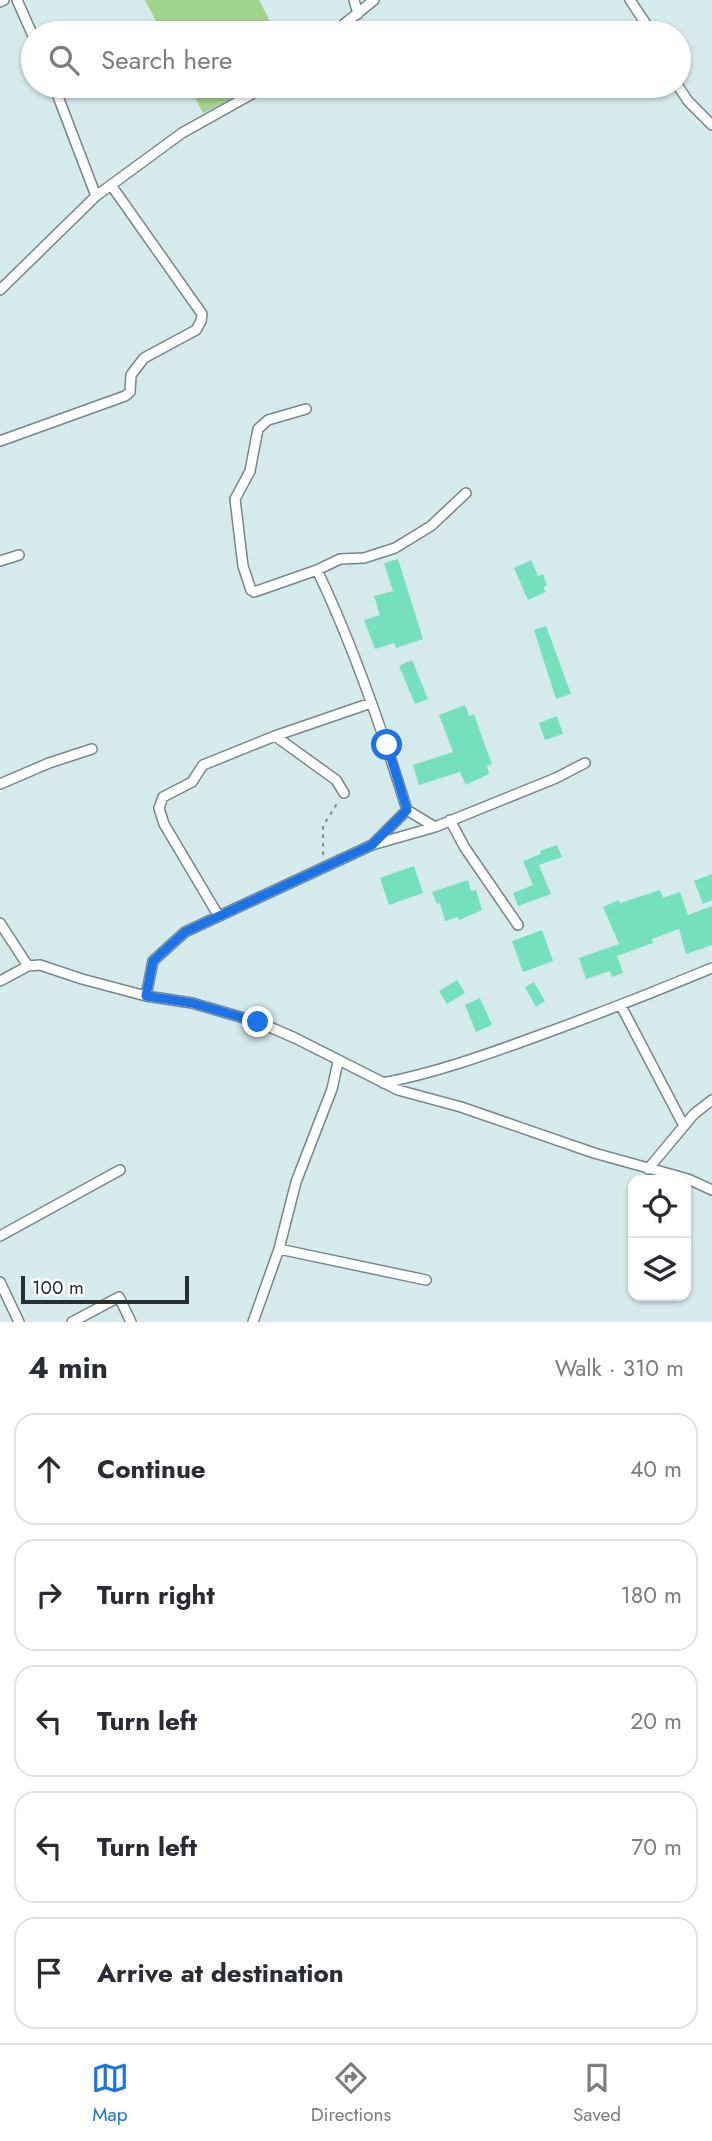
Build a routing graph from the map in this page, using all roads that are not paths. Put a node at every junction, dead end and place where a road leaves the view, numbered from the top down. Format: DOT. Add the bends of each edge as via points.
graph roads {
  1 [pos="17,0"];
  2 [pos="354,0"];
  3 [pos="374,0"];
  4 [pos="630,0"];
  5 [pos="358,14"];
  6 [pos="26,21"];
  7 [pos="349,21"];
  8 [pos="645,21"];
  9 [pos="59,98"];
  10 [pos="245,98"];
  11 [pos="686,98"];
  12 [pos="712,125"];
  13 [pos="111,184"];
  14 [pos="96,196"];
  15 [pos="0,290"];
  16 [pos="306,409"];
  17 [pos="0,441"];
  18 [pos="466,493"];
  19 [pos="19,555"];
  20 [pos="0,561"];
  21 [pos="317,570"];
  22 [pos="371,703"];
  23 [pos="275,736"];
  24 [pos="92,749"];
  25 [pos="585,763"];
  26 [pos="0,784"];
  27 [pos="344,793"];
  28 [pos="407,810"];
  29 [pos="450,820"];
  30 [pos="435,827"];
  31 [pos="372,845"];
  32 [pos="218,915"];
  33 [pos="0,923"];
  34 [pos="518,925"];
  35 [pos="28,966"];
  36 [pos="712,968"];
  37 [pos="0,981"];
  38 [pos="146,996"];
  39 [pos="621,1006"];
  40 [pos="338,1062"];
  41 [pos="383,1083"];
  42 [pos="712,1100"];
  43 [pos="684,1126"];
  44 [pos="648,1169"];
  45 [pos="120,1170"];
  46 [pos="712,1190"];
  47 [pos="0,1236"];
  48 [pos="279,1249"];
  49 [pos="426,1280"];
  50 [pos="0,1282"];
  51 [pos="19,1322"];
  52 [pos="72,1322"];
  53 [pos="131,1322"];
  54 [pos="253,1322"];
  1 -- 6 [label="street"];
  2 -- 5 [label="street"];
  3 -- 5 [label="street"];
  4 -- 8 [label="street"];
  5 -- 7 [label="street"];
  9 -- 14 [label="street"];
  10 -- 13 [label="street" via="182,133"];
  11 -- 12 [label="street"];
  13 -- 14 [label="street"];
  13 -- 17 [label="street" via="202,314 201,321 196,330 144,358 131,375 130,392 125,396"];
  14 -- 15 [label="street"];
  16 -- 21 [label="street" via="268,420 258,429 250,471 235,499 236,524 243,566 254,592"];
  18 -- 21 [label="street" via="431,526 395,548 364,558 340,559"];
  19 -- 20 [label="street"];
  21 -- 22 [label="street"];
  22 -- 23 [label="street"];
  22 -- 28 [label="street"];
  23 -- 27 [label="street" via="336,780"];
  23 -- 32 [label="street" via="204,765 192,782 170,791 160,802 164,824"];
  24 -- 26 [label="street"];
  25 -- 29 [label="street"];
  28 -- 30 [label="street"];
  28 -- 31 [label="street"];
  29 -- 30 [label="street"];
  29 -- 34 [label="street"];
  30 -- 31 [label="street"];
  31 -- 32 [label="street"];
  32 -- 38 [label="street" via="185,932 159,954 151,966"];
  33 -- 35 [label="street"];
  35 -- 37 [label="street"];
  35 -- 38 [label="street" via="40,965"];
  36 -- 39 [label="street"];
  38 -- 40 [label="street" via="192,1003 258,1022"];
  39 -- 41 [label="street" via="429,1074"];
  39 -- 43 [label="street"];
  40 -- 41 [label="street"];
  40 -- 48 [label="street" via="296,1182"];
  41 -- 44 [label="street"];
  42 -- 43 [label="street"];
  43 -- 44 [label="street"];
  44 -- 46 [label="street"];
  45 -- 47 [label="street"];
  48 -- 49 [label="street"];
  48 -- 54 [label="street"];
  50 -- 51 [label="street"];
  52 -- 53 [label="street" via="119,1297"];
}
